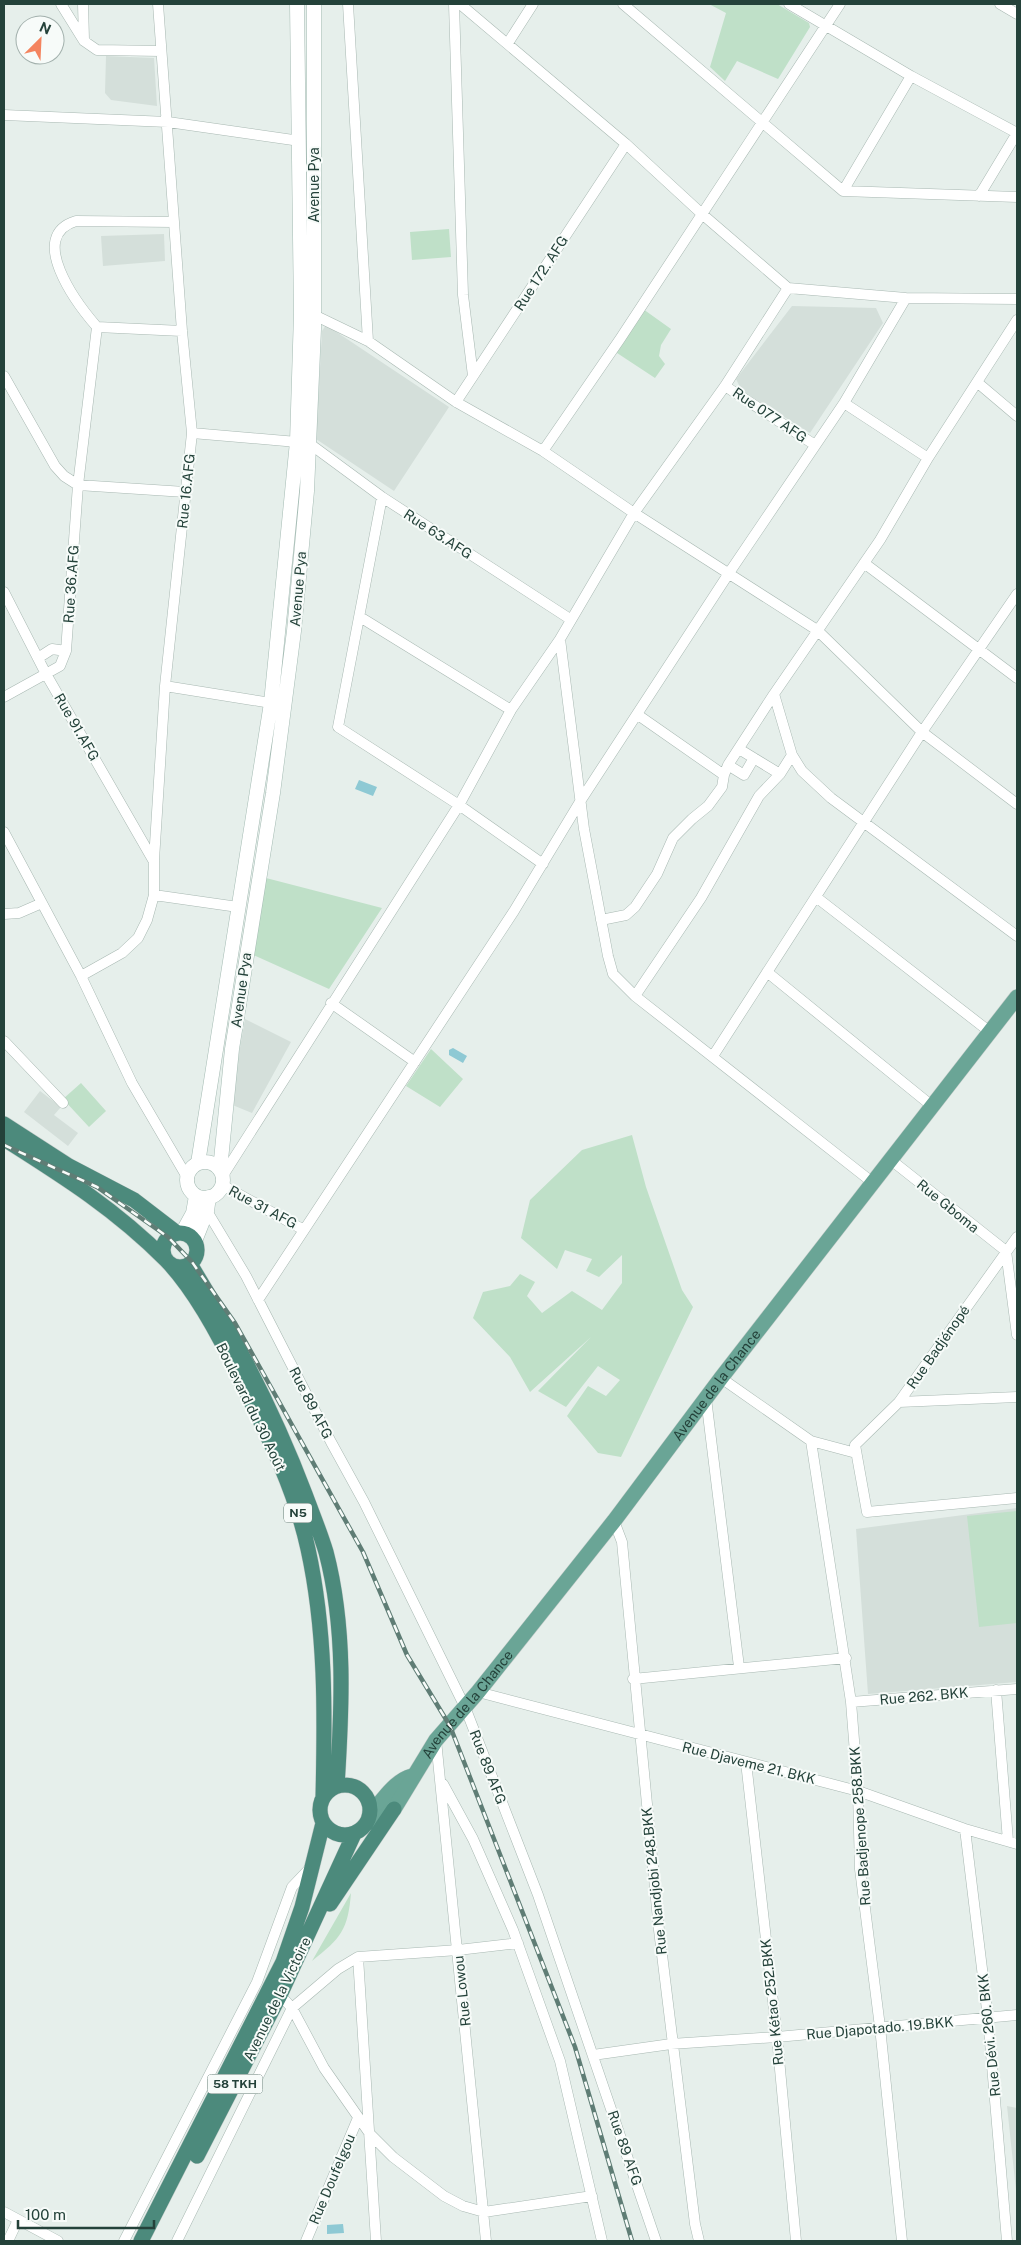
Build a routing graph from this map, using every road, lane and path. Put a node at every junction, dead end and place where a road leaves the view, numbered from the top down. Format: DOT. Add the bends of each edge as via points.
graph roads {
  1 [pos="61,4"];
  2 [pos="83,4"];
  3 [pos="158,4"];
  4 [pos="297,4"];
  5 [pos="314,4"];
  6 [pos="348,4"];
  7 [pos="454,4"];
  8 [pos="460,4"];
  9 [pos="533,4"];
  10 [pos="623,4"];
  11 [pos="789,4"];
  12 [pos="840,4"];
  13 [pos="1000,4"];
  14 [pos="1017,14"];
  15 [pos="826,26"];
  16 [pos="84,41"];
  17 [pos="508,43"];
  18 [pos="161,51"];
  19 [pos="911,76"];
  20 [pos="4,115"];
  21 [pos="168,122"];
  22 [pos="760,122"];
  23 [pos="1017,133"];
  24 [pos="300,141"];
  25 [pos="626,144"];
  26 [pos="843,191"];
  27 [pos="979,196"];
  28 [pos="1017,197"];
  29 [pos="702,214"];
  30 [pos="174,222"];
  31 [pos="788,288"];
  32 [pos="906,298"];
  33 [pos="1017,299"];
  34 [pos="308,315"];
  35 [pos="1017,320"];
  36 [pos="97,327"];
  37 [pos="182,331"];
  38 [pos="368,342"];
  39 [pos="4,376"];
  40 [pos="473,376"];
  41 [pos="978,383"];
  42 [pos="725,386"];
  43 [pos="456,402"];
  44 [pos="844,403"];
  45 [pos="1017,416"];
  46 [pos="192,434"];
  47 [pos="304,443"];
  48 [pos="815,445"];
  49 [pos="543,451"];
  50 [pos="928,458"];
  51 [pos="78,485"];
  52 [pos="185,492"];
  53 [pos="382,498"];
  54 [pos="634,513"];
  55 [pos="864,563"];
  56 [pos="729,573"];
  57 [pos="4,592"];
  58 [pos="1017,594"];
  59 [pos="360,617"];
  60 [pos="570,619"];
  61 [pos="817,630"];
  62 [pos="560,639"];
  63 [pos="980,649"];
  64 [pos="66,651"];
  65 [pos="38,658"];
  66 [pos="46,674"];
  67 [pos="1017,678"];
  68 [pos="166,686"];
  69 [pos="774,694"];
  70 [pos="4,697"];
  71 [pos="271,703"];
  72 [pos="511,710"];
  73 [pos="638,715"];
  74 [pos="922,732"];
  75 [pos="739,749"];
  76 [pos="792,755"];
  77 [pos="754,758"];
  78 [pos="726,770"];
  79 [pos="780,774"];
  80 [pos="581,800"];
  81 [pos="459,804"];
  82 [pos="1017,804"];
  83 [pos="864,823"];
  84 [pos="4,832"];
  85 [pos="154,860"];
  86 [pos="543,864"];
  87 [pos="154,895"];
  88 [pos="816,897"];
  89 [pos="42,903"];
  90 [pos="238,907"];
  91 [pos="4,914"];
  92 [pos="601,920"];
  93 [pos="1017,936"];
  94 [pos="767,972"];
  95 [pos="81,976"];
  96 [pos="635,996"];
  97 [pos="1017,997"];
  98 [pos="331,1003"];
  99 [pos="990,1032"];
  100 [pos="4,1041"];
  101 [pos="712,1056"];
  102 [pos="415,1062"];
  103 [pos="63,1103"];
  104 [pos="932,1106"];
  105 [pos="4,1124"];
  106 [pos="4,1139"];
  107 [pos="891,1160"];
  108 [pos="193,1168"];
  109 [pos="221,1177"];
  110 [pos="872,1182"];
  111 [pos="204,1201"];
  112 [pos="304,1230"];
  113 [pos="185,1235"];
  114 [pos="1017,1237"];
  115 [pos="1006,1251"];
  116 [pos="166,1260"];
  117 [pos="190,1264"];
  118 [pos="258,1300"];
  119 [pos="1017,1335"];
  120 [pos="721,1378"];
  121 [pos="1017,1397"];
  122 [pos="706,1398"];
  123 [pos="899,1402"];
  124 [pos="811,1441"];
  125 [pos="856,1453"];
  126 [pos="1017,1498"];
  127 [pos="614,1521"];
  128 [pos="846,1658"];
  129 [pos="739,1667"];
  130 [pos="633,1679"];
  131 [pos="1017,1689"];
  132 [pos="996,1690"];
  133 [pos="478,1692"];
  134 [pos="851,1702"];
  135 [pos="465,1707"];
  136 [pos="640,1736"];
  137 [pos="436,1740"];
  138 [pos="746,1762"];
  139 [pos="416,1775"];
  140 [pos="440,1778"];
  141 [pos="338,1786"];
  142 [pos="858,1791"];
  143 [pos="323,1798"];
  144 [pos="394,1809"];
  145 [pos="369,1819"];
  146 [pos="323,1823"];
  147 [pos="965,1829"];
  148 [pos="354,1834"];
  149 [pos="1013,1843"];
  150 [pos="312,1866"];
  151 [pos="313,1924"];
  152 [pos="518,1943"];
  153 [pos="458,1950"];
  154 [pos="358,1957"];
  155 [pos="257,1982"];
  156 [pos="273,1995"];
  157 [pos="292,2008"];
  158 [pos="1017,2015"];
  159 [pos="988,2018"];
  160 [pos="880,2027"];
  161 [pos="777,2037"];
  162 [pos="671,2044"];
  163 [pos="593,2055"];
  164 [pos="358,2118"];
  165 [pos="370,2134"];
  166 [pos="592,2196"];
  167 [pos="4,2212"];
  168 [pos="484,2212"];
  169 [pos="18,2220"];
  170 [pos="8,2241"];
  171 [pos="58,2241"];
  172 [pos="124,2241"];
  173 [pos="141,2241"];
  174 [pos="152,2241"];
  175 [pos="178,2241"];
  176 [pos="306,2241"];
  177 [pos="376,2241"];
  178 [pos="486,2241"];
  179 [pos="602,2241"];
  180 [pos="656,2241"];
  181 [pos="699,2241"];
  182 [pos="796,2241"];
  183 [pos="902,2241"];
  184 [pos="1007,2241"];
  1 -- 16 [label="street"];
  2 -- 16 [label="street"];
  3 -- 18 [label="street, Rue 16.AFG"];
  4 -- 24 [label="main road, Avenue Pya"];
  5 -- 34 [label="main road, Avenue Pya"];
  6 -- 38 [label="street"];
  7 -- 40 [label="street" via="463,295"];
  8 -- 17 [label="street"];
  9 -- 17 [label="street"];
  10 -- 22 [label="street"];
  11 -- 15 [label="street"];
  12 -- 15 [label="street"];
  13 -- 14 [label="street"];
  15 -- 19 [label="street"];
  15 -- 22 [label="street"];
  16 -- 18 [label="street" via="97,50"];
  17 -- 25 [label="street"];
  18 -- 21 [label="street, Rue 16.AFG"];
  19 -- 23 [label="street"];
  19 -- 26 [label="street"];
  20 -- 21 [label="street"];
  21 -- 24 [label="street"];
  21 -- 30 [label="street, Rue 16.AFG"];
  22 -- 26 [label="street"];
  22 -- 29 [label="street"];
  23 -- 27 [label="street"];
  24 -- 34 [label="main road, Avenue Pya"];
  25 -- 29 [label="street"];
  25 -- 40 [label="street, Rue 172. AFG"];
  26 -- 27 [label="street"];
  27 -- 28 [label="street"];
  29 -- 31 [label="street"];
  29 -- 49 [label="street"];
  30 -- 36 [label="street" via="76,221 61,228 56,235 53,252 64,278"];
  30 -- 37 [label="street, Rue 16.AFG"];
  31 -- 32 [label="street"];
  31 -- 42 [label="street"];
  32 -- 33 [label="street"];
  32 -- 44 [label="street"];
  34 -- 38 [label="street"];
  34 -- 47 [label="main road, Avenue Pya"];
  35 -- 41 [label="street"];
  36 -- 37 [label="street"];
  36 -- 51 [label="street, Rue 36.AFG"];
  37 -- 46 [label="street, Rue 16.AFG"];
  38 -- 43 [label="street"];
  39 -- 51 [label="street" via="56,466"];
  40 -- 43 [label="street, Rue 172. AFG"];
  41 -- 45 [label="street"];
  41 -- 50 [label="street"];
  42 -- 48 [label="street, Rue 077 AFG"];
  42 -- 54 [label="street"];
  43 -- 49 [label="street"];
  44 -- 48 [label="street"];
  44 -- 50 [label="street"];
  46 -- 47 [label="street"];
  46 -- 52 [label="street, Rue 16.AFG"];
  47 -- 53 [label="street, Rue 63.AFG"];
  47 -- 71 [label="main road, Avenue Pya"];
  47 -- 109 [label="main road, Avenue Pya" via="294,631 273,793 232,1049"];
  48 -- 56 [label="street"];
  49 -- 54 [label="street"];
  50 -- 55 [label="street"];
  51 -- 52 [label="street"];
  51 -- 64 [label="street, Rue 36.AFG"];
  52 -- 68 [label="street, Rue 16.AFG"];
  53 -- 59 [label="street"];
  53 -- 60 [label="street, Rue 63.AFG"];
  54 -- 56 [label="street"];
  54 -- 60 [label="street"];
  55 -- 61 [label="street"];
  55 -- 63 [label="street"];
  56 -- 61 [label="street"];
  56 -- 73 [label="street"];
  57 -- 65 [label="street, Rue 91.AFG"];
  58 -- 63 [label="street"];
  59 -- 72 [label="street"];
  59 -- 81 [label="street" via="338,727"];
  60 -- 62 [label="street"];
  61 -- 69 [label="street"];
  61 -- 74 [label="street"];
  62 -- 72 [label="street"];
  62 -- 80 [label="street"];
  63 -- 67 [label="street"];
  63 -- 74 [label="street"];
  64 -- 65 [label="street" via="52,649"];
  64 -- 66 [label="street" via="60,666"];
  65 -- 66 [label="street, Rue 91.AFG"];
  66 -- 70 [label="street"];
  66 -- 85 [label="street, Rue 91.AFG"];
  68 -- 71 [label="street"];
  68 -- 85 [label="street, Rue 16.AFG"];
  69 -- 75 [label="street"];
  69 -- 76 [label="street"];
  71 -- 90 [label="main road, Avenue Pya"];
  72 -- 81 [label="street"];
  73 -- 78 [label="street"];
  73 -- 80 [label="street"];
  74 -- 82 [label="street"];
  74 -- 83 [label="street"];
  75 -- 77 [label="street"];
  75 -- 78 [label="street"];
  76 -- 79 [label="street"];
  76 -- 83 [label="street" via="802,772"];
  77 -- 78 [label="street" via="744,774"];
  77 -- 79 [label="street"];
  78 -- 92 [label="street" via="722,787 708,806 674,838 636,907 626,915"];
  79 -- 96 [label="street" via="759,796 700,898"];
  80 -- 86 [label="street"];
  80 -- 92 [label="street"];
  81 -- 86 [label="street"];
  81 -- 98 [label="street"];
  83 -- 88 [label="street"];
  83 -- 93 [label="street"];
  84 -- 89 [label="street"];
  85 -- 87 [label="street, Rue 16.AFG"];
  86 -- 102 [label="street"];
  87 -- 90 [label="street"];
  87 -- 95 [label="street, Rue 16.AFG" via="138,938 122,953"];
  88 -- 94 [label="street"];
  88 -- 99 [label="street"];
  89 -- 91 [label="street" via="19,914"];
  89 -- 95 [label="street"];
  90 -- 108 [label="main road, Avenue Pya"];
  92 -- 96 [label="street" via="613,974"];
  94 -- 101 [label="street"];
  94 -- 104 [label="street"];
  95 -- 108 [label="street" via="132,1083 177,1162"];
  96 -- 101 [label="street"];
  97 -- 99 [label="main road, Avenue de la Chance"];
  98 -- 102 [label="street"];
  98 -- 109 [label="street"];
  99 -- 104 [label="main road, Avenue de la Chance"];
  100 -- 103 [label="street"];
  101 -- 110 [label="street"];
  102 -- 112 [label="street"];
  104 -- 107 [label="main road, Avenue de la Chance"];
  105 -- 113 [label="highway" via="69,1166 134,1200"];
  106 -- 116 [label="highway, Boulevard du 30 Août / N5" via="120,1216"];
  107 -- 110 [label="main road, Avenue de la Chance"];
  107 -- 115 [label="street, Rue Gboma"];
  108 -- 109 [label="main road" via="211,1163"];
  108 -- 111 [label="main road" via="187,1185"];
  109 -- 111 [label="main road" via="217,1193"];
  109 -- 112 [label="street, Rue 31 AFG"];
  110 -- 120 [label="main road, Avenue de la Chance"];
  111 -- 113 [label="main road"];
  111 -- 113 [label="main road" via="193,1212"];
  111 -- 118 [label="street, Rue 89 AFG"];
  112 -- 118 [label="street"];
  113 -- 116 [label="highway" via="168,1237 163,1246"];
  113 -- 117 [label="highway" via="197,1252"];
  114 -- 115 [label="street, Rue Badjénopé"];
  115 -- 119 [label="street"];
  115 -- 123 [label="street, Rue Badjénopé"];
  116 -- 117 [label="highway" via="177,1267"];
  116 -- 143 [label="highway, Boulevard du 30 Août / N5" via="184,1281 233,1364 277,1455 306,1540 320,1620 325,1688"];
  117 -- 141 [label="highway, Boulevard du 30 Août" via="243,1355 274,1419 326,1552 340,1649 343,1708"];
  118 -- 135 [label="street, Rue 89 AFG" via="364,1502"];
  120 -- 122 [label="main road, Avenue de la Chance"];
  120 -- 124 [label="street"];
  121 -- 123 [label="street"];
  122 -- 127 [label="main road, Avenue de la Chance"];
  122 -- 129 [label="street"];
  123 -- 125 [label="street, Rue Badjénopé" via="855,1445"];
  124 -- 125 [label="street"];
  124 -- 128 [label="street, Rue Badjenope 258.BKK"];
  125 -- 126 [label="street" via="866,1512"];
  127 -- 130 [label="street, Rue Nandjobi 248.BKK" via="622,1542"];
  127 -- 133 [label="main road, Avenue de la Chance"];
  128 -- 129 [label="street"];
  128 -- 134 [label="street, Rue Badjenope 258.BKK"];
  129 -- 130 [label="street"];
  130 -- 136 [label="street, Rue Nandjobi 248.BKK"];
  131 -- 132 [label="street, Rue 262. BKK"];
  132 -- 134 [label="street, Rue 262. BKK"];
  132 -- 149 [label="street"];
  133 -- 135 [label="main road, Avenue de la Chance"];
  133 -- 136 [label="street, Rue Djaveme 21. BKK"];
  134 -- 142 [label="street, Rue Badjenope 258.BKK"];
  135 -- 137 [label="main road, Avenue de la Chance"];
  135 -- 163 [label="street, Rue 89 AFG" via="538,1895"];
  136 -- 138 [label="street, Rue Djaveme 21. BKK"];
  136 -- 162 [label="street, Rue Nandjobi 248.BKK"];
  137 -- 139 [label="main road, Avenue de la Chance"];
  137 -- 140 [label="street, Rue Lowou"];
  138 -- 142 [label="street, Rue Djaveme 21. BKK"];
  138 -- 161 [label="street, Rue Kétao 252.BKK"];
  139 -- 144 [label="main road, Avenue de la Chance"];
  139 -- 145 [label="main road, Avenue de la Chance" via="406,1777 388,1793"];
  140 -- 152 [label="street" via="473,1839"];
  140 -- 153 [label="street, Rue Lowou"];
  141 -- 143 [label="highway"];
  141 -- 145 [label="highway" via="354,1786 368,1797"];
  142 -- 147 [label="street, Rue Djaveme 21. BKK"];
  142 -- 160 [label="street, Rue Badjenope 258.BKK" via="860,1869"];
  143 -- 146 [label="highway" via="320,1806"];
  144 -- 145 [label="main road, Avenue de la Chance" via="380,1819"];
  144 -- 151 [label="highway"];
  145 -- 148 [label="highway"];
  146 -- 148 [label="highway" via="337,1834"];
  146 -- 150 [label="highway, Avenue de la Victoire"];
  147 -- 149 [label="street, Rue Djaveme 21. BKK"];
  147 -- 159 [label="street, Rue Dévi. 260. BKK"];
  148 -- 151 [label="highway, Avenue de la Victoire"];
  150 -- 155 [label="street" via="292,1887"];
  150 -- 156 [label="highway, Avenue de la Victoire / 58 TKH"];
  151 -- 156 [label="highway, Avenue de la Victoire / 58 TKH"];
  152 -- 153 [label="street"];
  152 -- 166 [label="street" via="560,2061"];
  153 -- 154 [label="street"];
  153 -- 168 [label="street, Rue Lowou"];
  154 -- 157 [label="street" via="338,1969"];
  154 -- 165 [label="street"];
  155 -- 156 [label="street"];
  155 -- 172 [label="street"];
  156 -- 157 [label="street"];
  156 -- 173 [label="highway, Avenue de la Victoire / 58 TKH"];
  156 -- 174 [label="highway, Avenue de la Victoire / 58 TKH"];
  157 -- 164 [label="street" via="324,2068"];
  157 -- 175 [label="street"];
  158 -- 159 [label="street, Rue Djapotado. 19.BKK"];
  159 -- 160 [label="street, Rue Djapotado. 19.BKK"];
  159 -- 184 [label="street, Rue Dévi. 260. BKK"];
  160 -- 161 [label="street, Rue Djapotado. 19.BKK"];
  160 -- 183 [label="street, Rue Badjenope 258.BKK"];
  161 -- 162 [label="street, Rue Djapotado. 19.BKK"];
  161 -- 182 [label="street, Rue Kétao 252.BKK"];
  162 -- 163 [label="street, Rue Djapotado. 19.BKK"];
  162 -- 181 [label="street, Rue Nandjobi 248.BKK"];
  163 -- 180 [label="street, Rue 89 AFG"];
  164 -- 165 [label="street"];
  164 -- 176 [label="street, Rue Doufelgou"];
  165 -- 168 [label="street" via="393,2158 444,2196"];
  165 -- 177 [label="street"];
  166 -- 168 [label="street"];
  166 -- 179 [label="street"];
  167 -- 169 [label="street"];
  168 -- 178 [label="street, Rue Lowou"];
  169 -- 170 [label="street"];
  169 -- 171 [label="street"];
}
